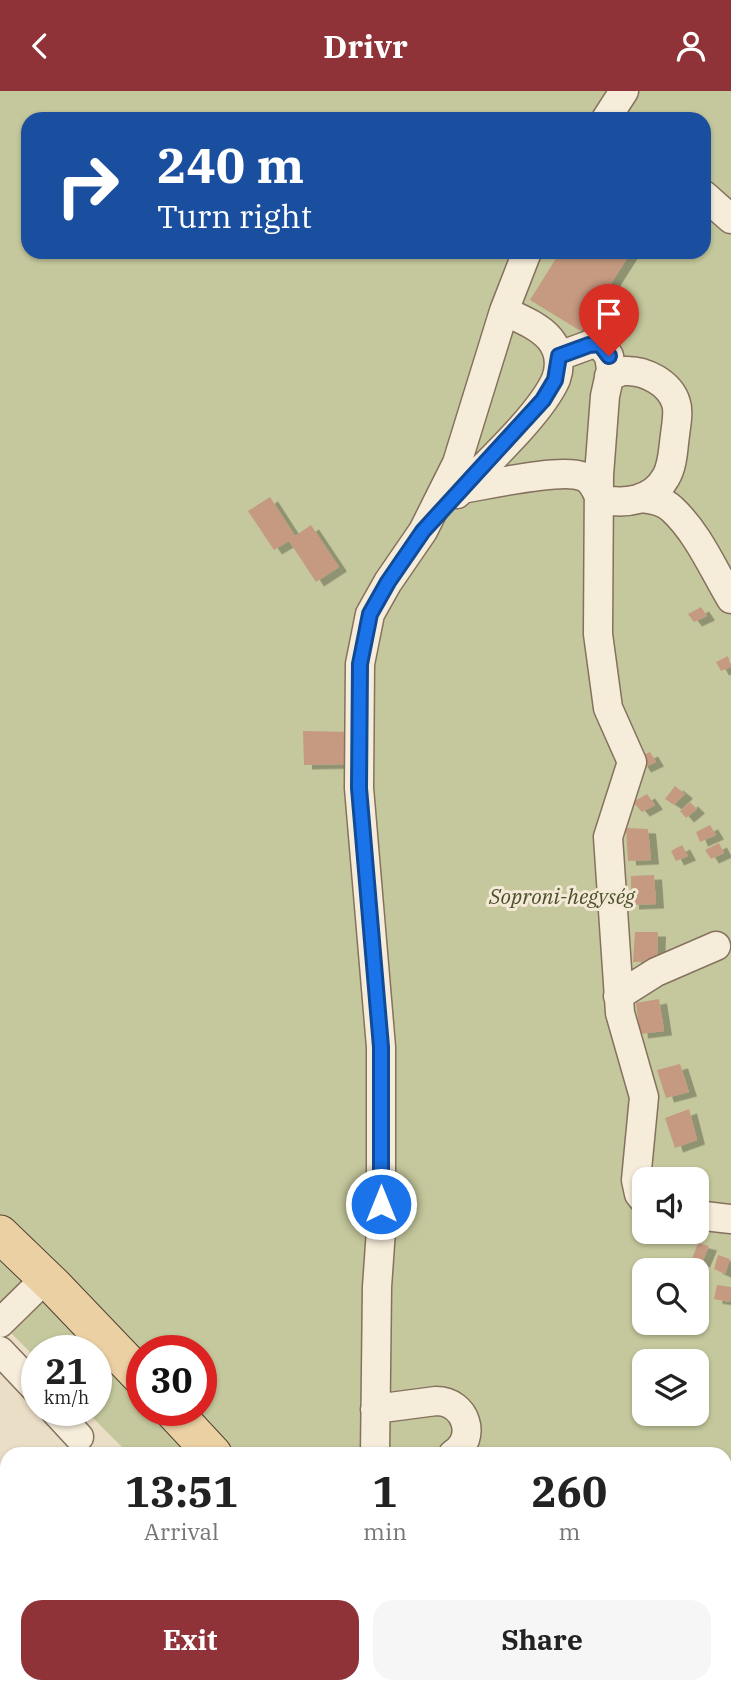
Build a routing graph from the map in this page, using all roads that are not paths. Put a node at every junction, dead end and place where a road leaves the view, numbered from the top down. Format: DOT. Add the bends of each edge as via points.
graph roads {
  1 [pos="624,91"];
  2 [pos="610,112"];
  3 [pos="711,201"];
  4 [pos="731,219"];
  5 [pos="524,259"];
  6 [pos="504,311"];
  7 [pos="559,356"];
  8 [pos="609,376"];
  9 [pos="462,489"];
  10 [pos="641,498"];
  11 [pos="600,499"];
  12 [pos="423,531"];
  13 [pos="731,599"];
  14 [pos="716,946"];
  15 [pos="618,996"];
  16 [pos="637,1167"];
  17 [pos="709,1216"];
  18 [pos="731,1219"];
  19 [pos="0,1234"];
  20 [pos="46,1278"];
  21 [pos="0,1323"];
  22 [pos="0,1352"];
  23 [pos="126,1361"];
  24 [pos="21,1374"];
  25 [pos="375,1409"];
  26 [pos="69,1426"];
  27 [pos="187,1426"];
  28 [pos="79,1437"];
  29 [pos="207,1447"];
  30 [pos="375,1447"];
  31 [pos="462,1447"];
  1 -- 2 [label="street"];
  3 -- 4 [label="street"];
  5 -- 6 [label="street"];
  6 -- 7 [label="street" via="550,338"];
  6 -- 12 [label="street" via="457,463"];
  7 -- 8 [label="street" via="600,344 609,356"];
  7 -- 9 [label="street" via="555,380 543,400"];
  8 -- 10 [label="street" via="624,371 660,380 677,404 673,458 666,477 656,490"];
  8 -- 11 [label="street" via="598,475"];
  9 -- 11 [label="street" via="576,474 587,478"];
  9 -- 12 [label="street"];
  10 -- 11 [label="street" via="615,503"];
  10 -- 13 [label="street" via="672,508"];
  11 -- 15 [label="street" via="598,634 603,677 608,708 632,762 607,837"];
  12 -- 25 [label="street" via="370,614 360,664 359,788 381,1047"];
  14 -- 15 [label="street" via="656,972"];
  15 -- 16 [label="street" via="644,1097"];
  17 -- 18 [label="street"];
  19 -- 20 [label="main road"];
  20 -- 21 [label="street"];
  20 -- 23 [label="main road"];
  22 -- 24 [label="street"];
  25 -- 30 [label="street"];
  25 -- 31 [label="street" via="445,1401 466,1421"];
  26 -- 28 [label="street"];
  27 -- 29 [label="main road"];
}
